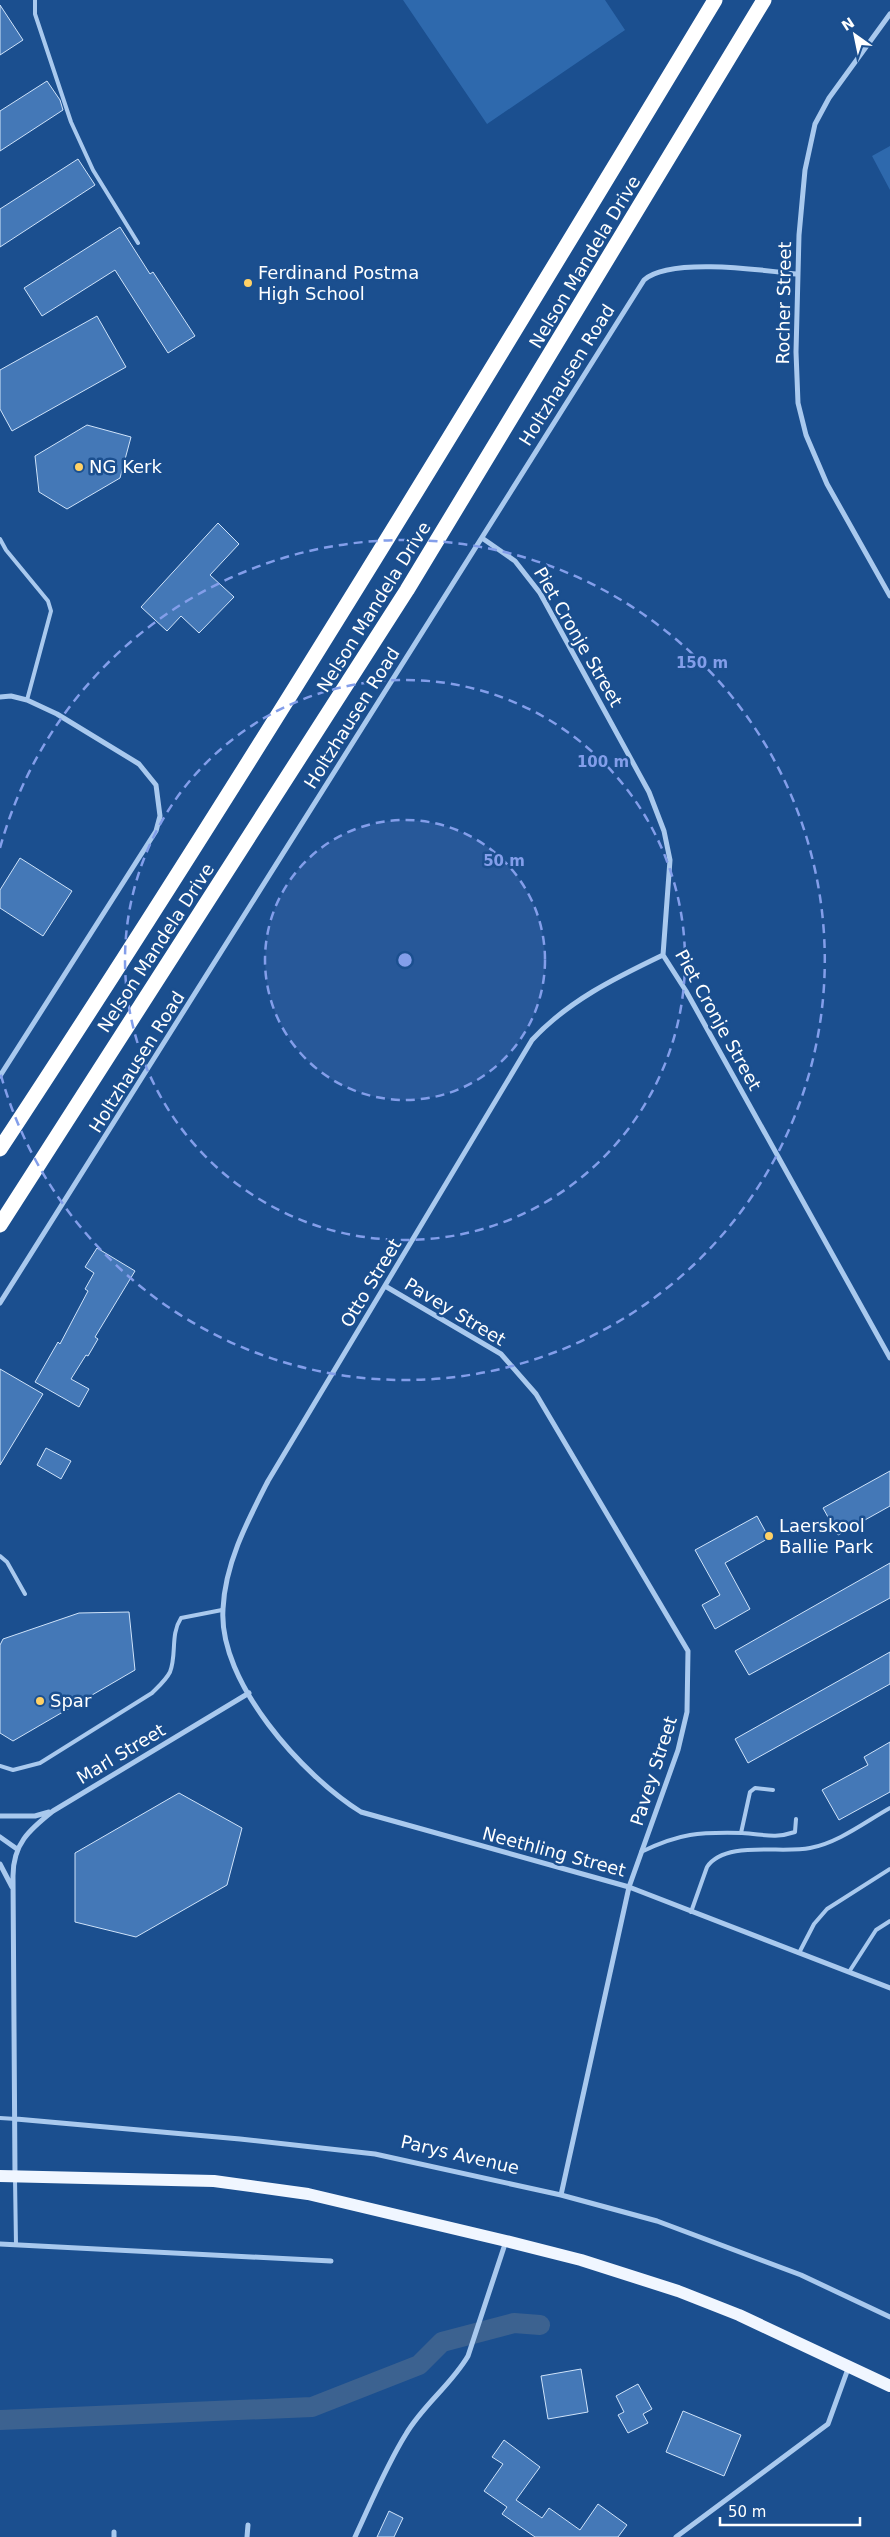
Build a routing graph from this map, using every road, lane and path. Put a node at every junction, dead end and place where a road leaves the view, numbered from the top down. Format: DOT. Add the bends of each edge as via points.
graph roads {
  1 [pos="35,0"];
  2 [pos="715,0"];
  3 [pos="764,0"];
  4 [pos="890,14"];
  5 [pos="138,243"];
  6 [pos="796,274"];
  7 [pos="482,538"];
  8 [pos="0,539"];
  9 [pos="890,596"];
  10 [pos="0,697"];
  11 [pos="27,700"];
  12 [pos="663,955"];
  13 [pos="0,1076"];
  14 [pos="0,1149"];
  15 [pos="0,1224"];
  16 [pos="385,1286"];
  17 [pos="0,1303"];
  18 [pos="890,1358"];
  19 [pos="0,1556"];
  20 [pos="25,1594"];
  21 [pos="222,1610"];
  22 [pos="248,1693"];
  23 [pos="0,1766"];
  24 [pos="773,1790"];
  25 [pos="890,1808"];
  26 [pos="53,1811"];
  27 [pos="0,1816"];
  28 [pos="796,1819"];
  29 [pos="741,1833"];
  30 [pos="0,1837"];
  31 [pos="17,1849"];
  32 [pos="642,1852"];
  33 [pos="0,1864"];
  34 [pos="890,1869"];
  35 [pos="629,1887"];
  36 [pos="14,1889"];
  37 [pos="692,1912"];
  38 [pos="890,1920"];
  39 [pos="799,1953"];
  40 [pos="849,1972"];
  41 [pos="890,1988"];
  42 [pos="0,2118"];
  43 [pos="16,2119"];
  44 [pos="0,2176"];
  45 [pos="15,2176"];
  46 [pos="561,2195"];
  47 [pos="506,2240"];
  48 [pos="0,2244"];
  49 [pos="16,2245"];
  50 [pos="331,2261"];
  51 [pos="890,2317"];
  52 [pos="849,2366"];
  53 [pos="890,2386"];
  54 [pos="248,2525"];
  55 [pos="247,2537"];
  56 [pos="355,2537"];
  57 [pos="676,2537"];
  1 -- 5 [label="lane" via="35,14 72,122 93,170"];
  2 -- 14 [label="highway, Nelson Mandela Drive" via="283,708"];
  3 -- 15 [label="highway, Nelson Mandela Drive" via="408,590"];
  4 -- 6 [label="street, Rocher Street" via="829,98 815,124 805,170"];
  6 -- 7 [label="street, Holtzhausen Road" via="683,267 649,275 632,296"];
  6 -- 9 [label="street, Rocher Street" via="798,403 806,435 827,484"];
  7 -- 12 [label="street, Piet Cronje Street" via="515,561 540,593 649,792 664,831 670,860"];
  7 -- 17 [label="street, Holtzhausen Road"];
  8 -- 11 [label="lane" via="48,601 51,611"];
  10 -- 11 [label="street"];
  11 -- 13 [label="street" via="57,714 138,764 156,785 160,816 156,831"];
  12 -- 16 [label="street, Otto Street" via="578,1000 551,1020 532,1040"];
  12 -- 18 [label="street, Piet Cronje Street"];
  16 -- 21 [label="street, Otto Street" via="268,1481 241,1534"];
  16 -- 32 [label="street, Pavey Street" via="501,1354 521,1375 536,1394 688,1651 687,1712"];
  19 -- 20 [label="lane" via="11,1568"];
  21 -- 22 [label="street, Otto Street" via="228,1644"];
  21 -- 23 [label="lane" via="181,1618 175,1628 170,1670 164,1682 152,1693 40,1763 13,1770"];
  22 -- 26 [label="street, Marl Street"];
  22 -- 35 [label="street, Neethling Street" via="306,1768 361,1812"];
  24 -- 29 [label="lane" via="755,1788 750,1792"];
  25 -- 37 [label="lane" via="830,1842 809,1849 720,1855 707,1867"];
  26 -- 27 [label="street" via="35,1816"];
  26 -- 31 [label="street, Marl Street" via="32,1828"];
  28 -- 29 [label="lane" via="794,1832 779,1837"];
  29 -- 32 [label="lane" via="679,1835"];
  30 -- 31 [label="street"];
  31 -- 36 [label="street" via="13,1863"];
  32 -- 35 [label="street, Pavey Street"];
  33 -- 36 [label="street"];
  34 -- 39 [label="lane" via="827,1909 814,1924"];
  35 -- 37 [label="street, Neethling Street"];
  35 -- 46 [label="street, Pavey Street"];
  36 -- 43 [label="street"];
  37 -- 39 [label="street, Neethling Street"];
  38 -- 40 [label="lane" via="876,1930"];
  39 -- 40 [label="street, Neethling Street"];
  40 -- 41 [label="street, Neethling Street"];
  42 -- 43 [label="lane, Parys Avenue"];
  43 -- 45 [label="street"];
  43 -- 46 [label="street, Parys Avenue" via="375,2154"];
  44 -- 45 [label="main road"];
  45 -- 47 [label="main road" via="214,2181 308,2194"];
  45 -- 49 [label="lane"];
  46 -- 51 [label="street, Parys Avenue" via="656,2221 801,2275"];
  47 -- 52 [label="main road" via="678,2291"];
  47 -- 56 [label="street" via="468,2356 458,2374 406,2433"];
  48 -- 49 [label="street"];
  49 -- 50 [label="street"];
  52 -- 53 [label="main road"];
  52 -- 57 [label="street" via="828,2424"];
  54 -- 55 [label="street"];
}
